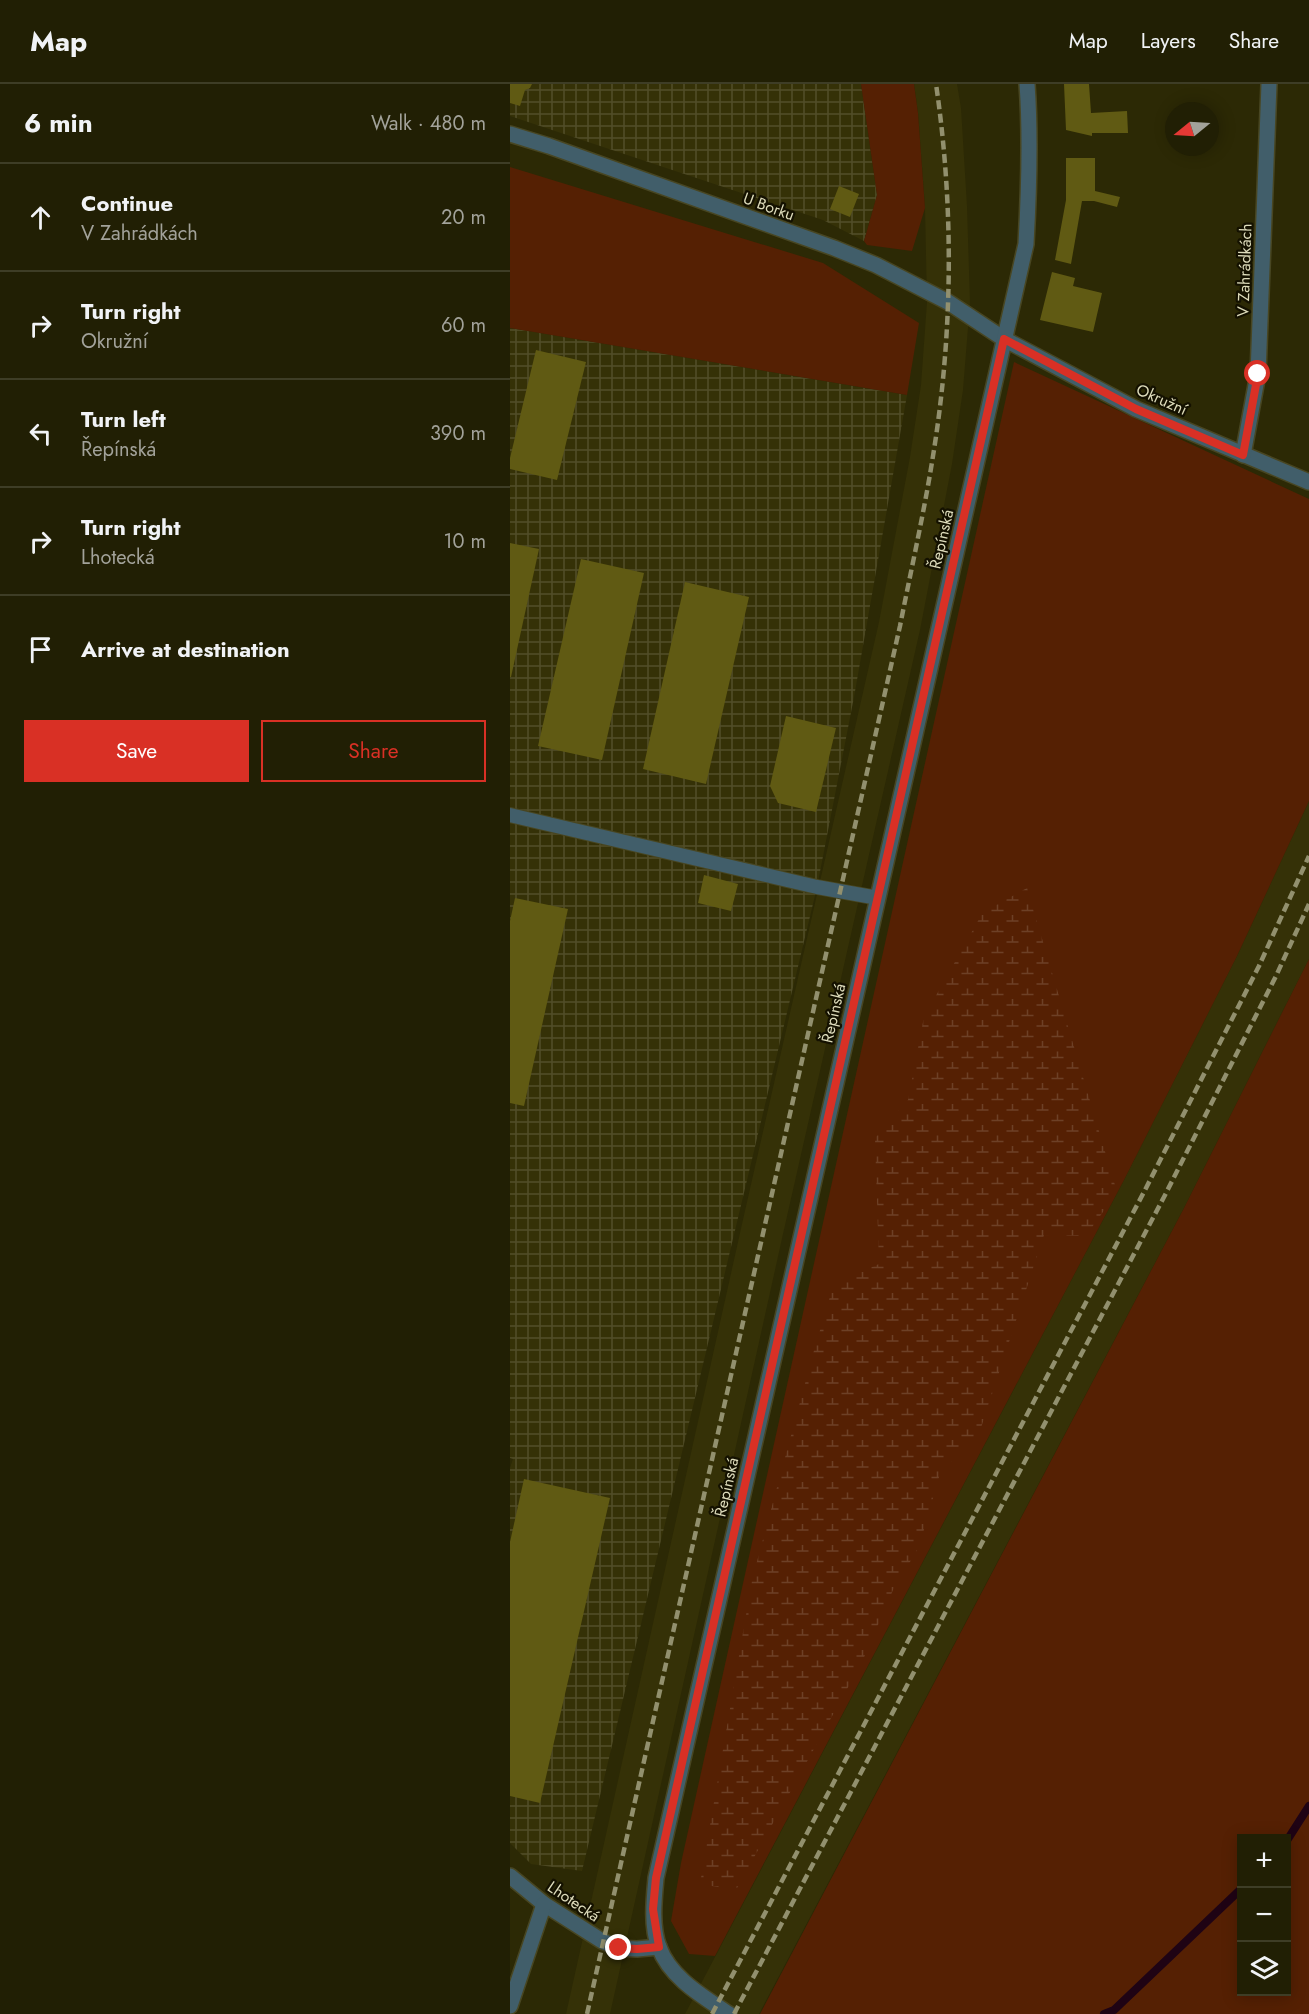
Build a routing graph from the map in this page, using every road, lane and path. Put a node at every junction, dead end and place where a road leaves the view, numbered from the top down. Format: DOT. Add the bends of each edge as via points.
graph roads {
  1 [pos="1027,84"];
  2 [pos="1269,84"];
  3 [pos="510,134"];
  4 [pos="1004,339"];
  5 [pos="1243,455"];
  6 [pos="1309,482"];
  7 [pos="510,815"];
  8 [pos="878,898"];
  9 [pos="510,1876"];
  10 [pos="544,1904"];
  11 [pos="659,1947"];
  12 [pos="510,2006"];
  13 [pos="729,2014"];
  1 -- 4 [label="street, Řepínská" via="1030,178 1026,244"];
  2 -- 5 [label="street, V Zahrádkách" via="1258,374"];
  3 -- 4 [label="street, U Borku" via="823,244 948,302"];
  4 -- 5 [label="street, Okružní" via="1136,409"];
  4 -- 8 [label="street, Řepínská"];
  5 -- 6 [label="street, Okružní"];
  7 -- 8 [label="lane"];
  8 -- 11 [label="street, Řepínská" via="656,1878 653,1909"];
  9 -- 10 [label="street, Lhotecká"];
  10 -- 11 [label="street, Lhotecká" via="619,1948"];
  10 -- 12 [label="street"];
  11 -- 13 [label="street" via="671,1969"];
}
